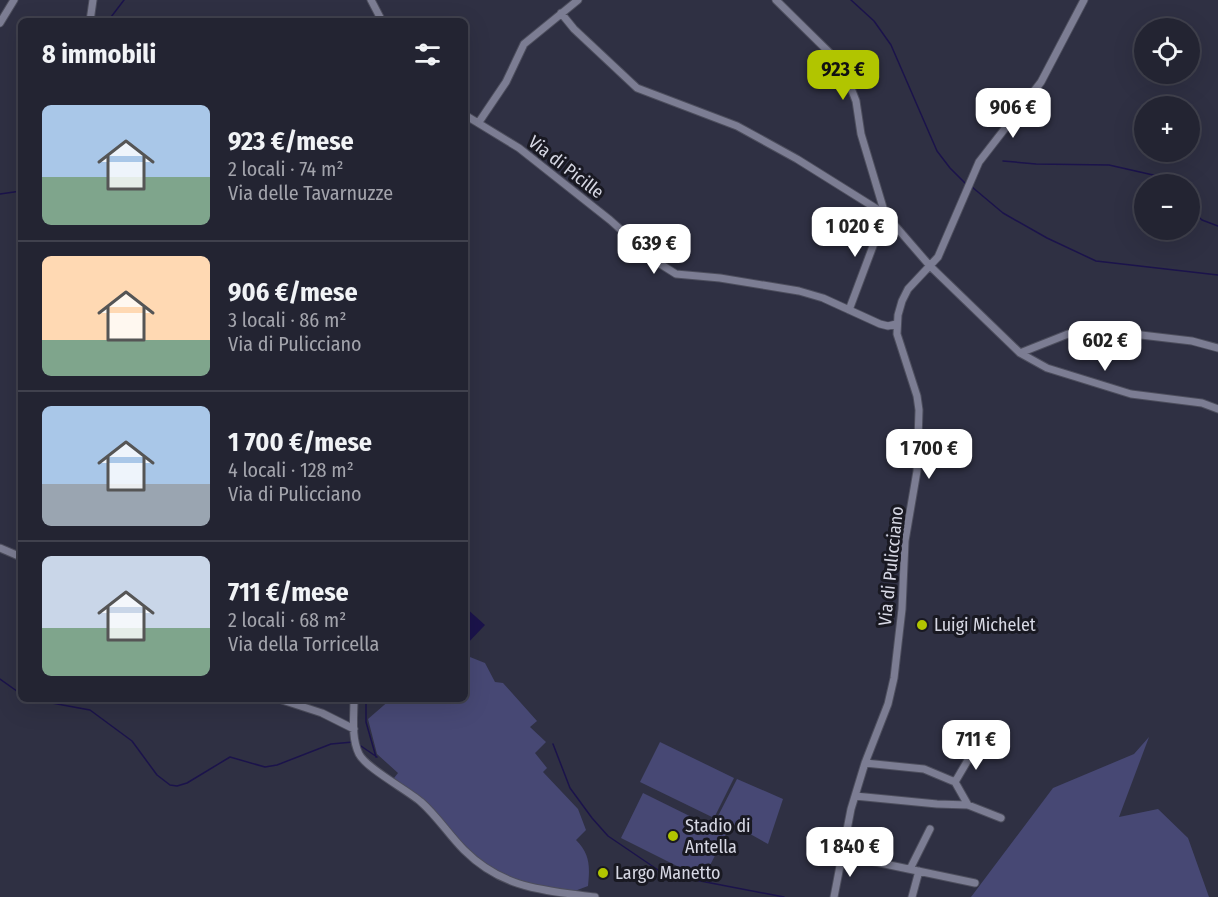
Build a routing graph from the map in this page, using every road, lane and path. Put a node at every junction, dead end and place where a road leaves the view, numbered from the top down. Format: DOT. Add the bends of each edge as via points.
graph roads {
  1 [pos="14,0"];
  2 [pos="93,0"];
  3 [pos="371,0"];
  4 [pos="578,0"];
  5 [pos="776,0"];
  6 [pos="1084,0"];
  7 [pos="561,13"];
  8 [pos="90,18"];
  9 [pos="380,18"];
  10 [pos="0,23"];
  11 [pos="468,116"];
  12 [pos="479,122"];
  13 [pos="885,214"];
  14 [pos="930,266"];
  15 [pos="849,310"];
  16 [pos="880,324"];
  17 [pos="896,324"];
  18 [pos="898,337"];
  19 [pos="1218,348"];
  20 [pos="1020,352"];
  21 [pos="1218,409"];
  22 [pos="0,548"];
  23 [pos="18,556"];
  24 [pos="288,702"];
  25 [pos="354,702"];
  26 [pos="354,729"];
  27 [pos="975,748"];
  28 [pos="866,763"];
  29 [pos="955,782"];
  30 [pos="855,796"];
  31 [pos="968,805"];
  32 [pos="1001,818"];
  33 [pos="930,829"];
  34 [pos="842,855"];
  35 [pos="910,870"];
  36 [pos="919,872"];
  37 [pos="975,883"];
  38 [pos="579,896"];
  39 [pos="595,897"];
  40 [pos="834,897"];
  41 [pos="912,897"];
  1 -- 10 [label="street"];
  2 -- 8 [label="street"];
  3 -- 9 [label="street"];
  4 -- 7 [label="street"];
  5 -- 13 [label="street" via="842,65 856,101 868,165"];
  6 -- 14 [label="street, Via di Pulicciano" via="1041,82 979,162 938,257"];
  7 -- 12 [label="street" via="524,44 506,82"];
  7 -- 13 [label="street" via="642,92 736,126"];
  11 -- 12 [label="street, Via di Picille"];
  12 -- 15 [label="street, Via di Picille" via="535,160 675,274 799,291"];
  13 -- 14 [label="street"];
  13 -- 15 [label="street"];
  14 -- 17 [label="street, Via di Pulicciano" via="905,294"];
  14 -- 20 [label="street"];
  15 -- 16 [label="street, Via di Picille"];
  16 -- 17 [label="street, Via di Picille"];
  16 -- 18 [label="street, Via di Picille"];
  17 -- 18 [label="street, Via di Pulicciano"];
  18 -- 28 [label="street, Via di Pulicciano" via="918,403 919,457 905,541 894,678"];
  19 -- 20 [label="street" via="1141,335 1068,334"];
  20 -- 21 [label="street" via="1047,368 1131,394"];
  22 -- 23 [label="street"];
  24 -- 26 [label="street"];
  25 -- 26 [label="street"];
  26 -- 38 [label="street" via="359,756 420,801 480,865 517,884"];
  27 -- 29 [label="street"];
  28 -- 29 [label="street" via="924,769"];
  28 -- 30 [label="street, Via di Pulicciano"];
  29 -- 31 [label="street"];
  30 -- 31 [label="street"];
  30 -- 34 [label="street, Via di Pulicciano"];
  31 -- 32 [label="street"];
  33 -- 35 [label="street"];
  34 -- 35 [label="street"];
  34 -- 40 [label="street, Via di Pulicciano"];
  35 -- 36 [label="street"];
  36 -- 37 [label="street"];
  36 -- 41 [label="street"];
  38 -- 39 [label="street"];
}
